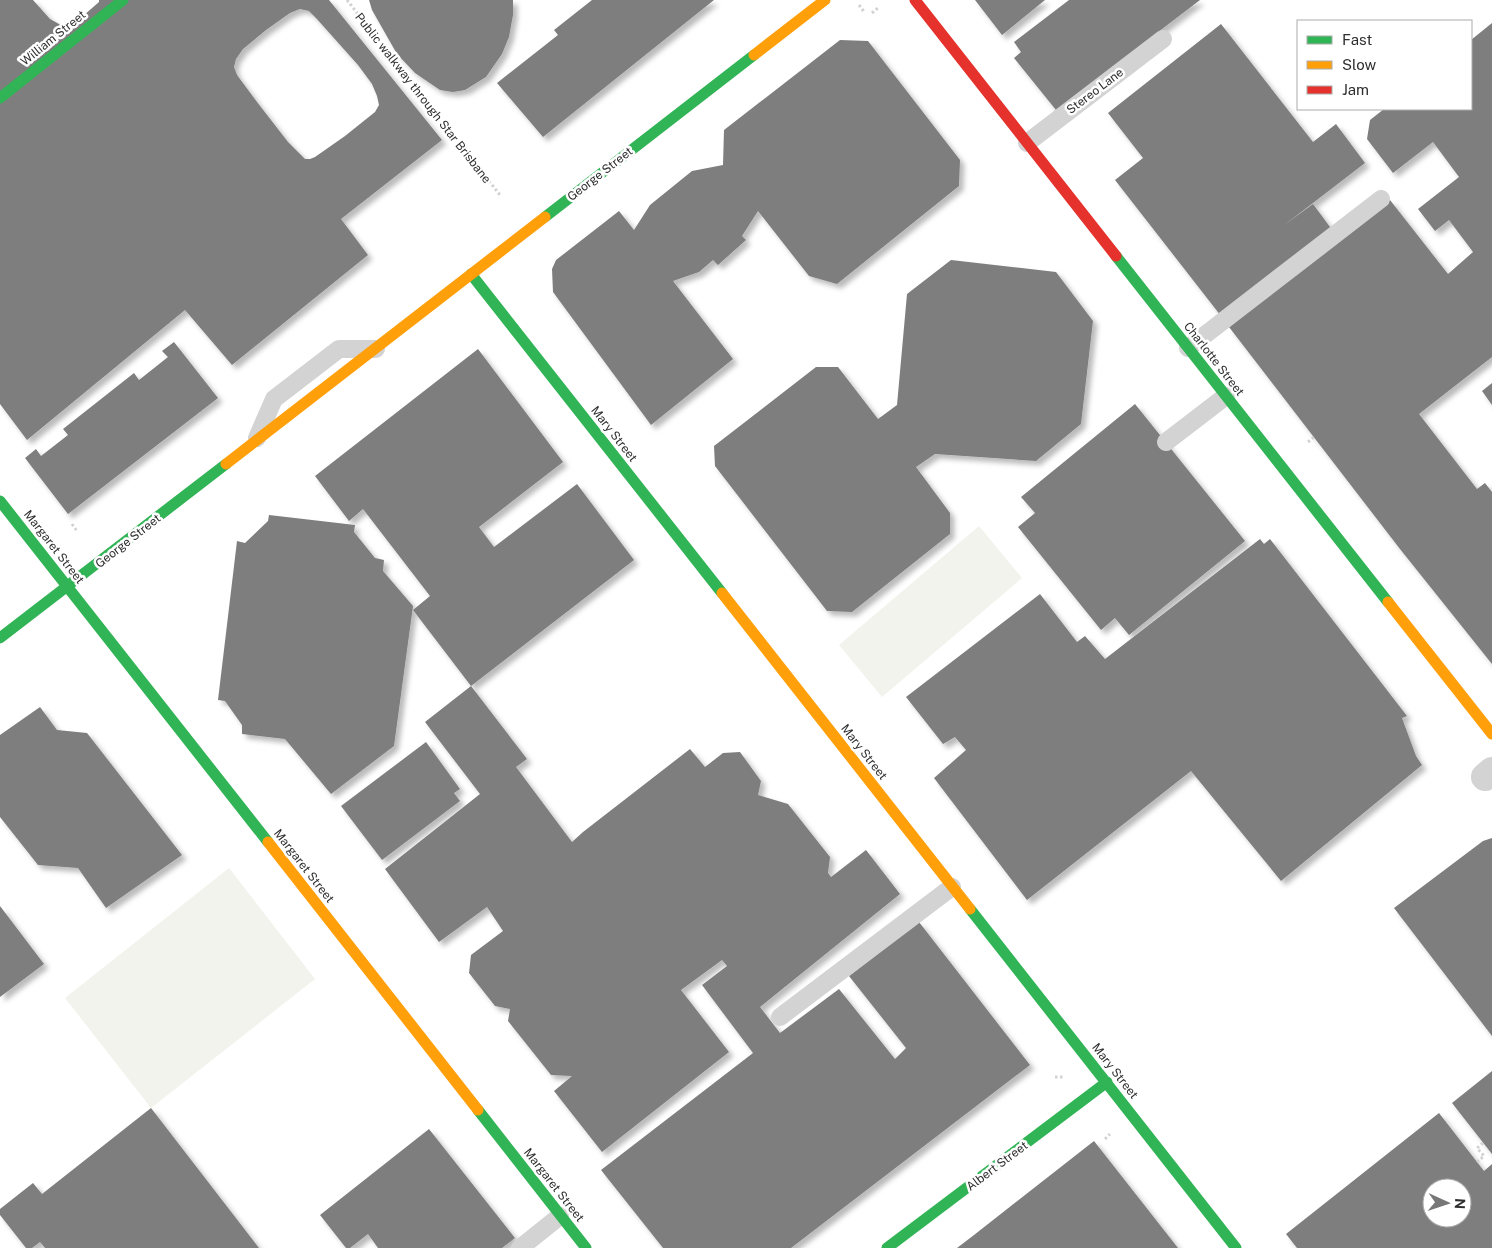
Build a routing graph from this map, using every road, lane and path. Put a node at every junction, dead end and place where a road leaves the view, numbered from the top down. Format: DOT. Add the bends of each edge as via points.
graph roads {
  1 [pos="123,0"];
  2 [pos="347,0"];
  3 [pos="915,0"];
  4 [pos="810,4"];
  5 [pos="860,5"];
  6 [pos="879,7"];
  7 [pos="865,13"];
  8 [pos="872,13"];
  9 [pos="1163,39"];
  10 [pos="0,98"];
  11 [pos="1027,143"];
  12 [pos="500,195"];
  13 [pos="1381,199"];
  14 [pos="471,274"];
  15 [pos="376,348"];
  16 [pos="1188,348"];
  17 [pos="1226,396"];
  18 [pos="1314,437"];
  19 [pos="1166,442"];
  20 [pos="1308,442"];
  21 [pos="255,443"];
  22 [pos="0,501"];
  23 [pos="72,524"];
  24 [pos="77,531"];
  25 [pos="68,588"];
  26 [pos="0,638"];
  27 [pos="1492,734"];
  28 [pos="952,887"];
  29 [pos="780,1017"];
  30 [pos="1055,1077"];
  31 [pos="1062,1077"];
  32 [pos="1107,1082"];
  33 [pos="1483,1143"];
  34 [pos="1477,1162"];
  35 [pos="560,1216"];
  36 [pos="520,1248"];
  37 [pos="586,1248"];
  38 [pos="887,1248"];
  39 [pos="1236,1248"];
  1 -- 10 [label="street, William Street"];
  2 -- 12 [label="path, Public walkway through Star Brisbane"];
  3 -- 11 [label="street, Charlotte Street"];
  4 -- 14 [label="street, George Street"];
  5 -- 7 [label="path"];
  6 -- 8 [label="path"];
  9 -- 11 [label="lane, Stereo Lane"];
  11 -- 16 [label="street, Charlotte Street"];
  13 -- 16 [label="lane"];
  14 -- 15 [label="street, George Street"];
  14 -- 28 [label="street, Mary Street"];
  15 -- 21 [label="lane, George Street" via="339,349 274,399"];
  16 -- 17 [label="street, Charlotte Street"];
  17 -- 19 [label="lane"];
  17 -- 27 [label="street, Charlotte Street"];
  18 -- 20 [label="path"];
  21 -- 25 [label="street, George Street"];
  22 -- 25 [label="street, Margaret Street"];
  23 -- 24 [label="path"];
  25 -- 26 [label="street, George Street"];
  25 -- 35 [label="street, Margaret Street"];
  28 -- 29 [label="lane"];
  28 -- 32 [label="street, Mary Street"];
  30 -- 31 [label="path"];
  32 -- 38 [label="street, Albert Street"];
  32 -- 39 [label="street, Mary Street"];
  33 -- 34 [label="path" via="1477,1148 1484,1156"];
  35 -- 36 [label="lane"];
  35 -- 37 [label="street, Margaret Street"];
}
